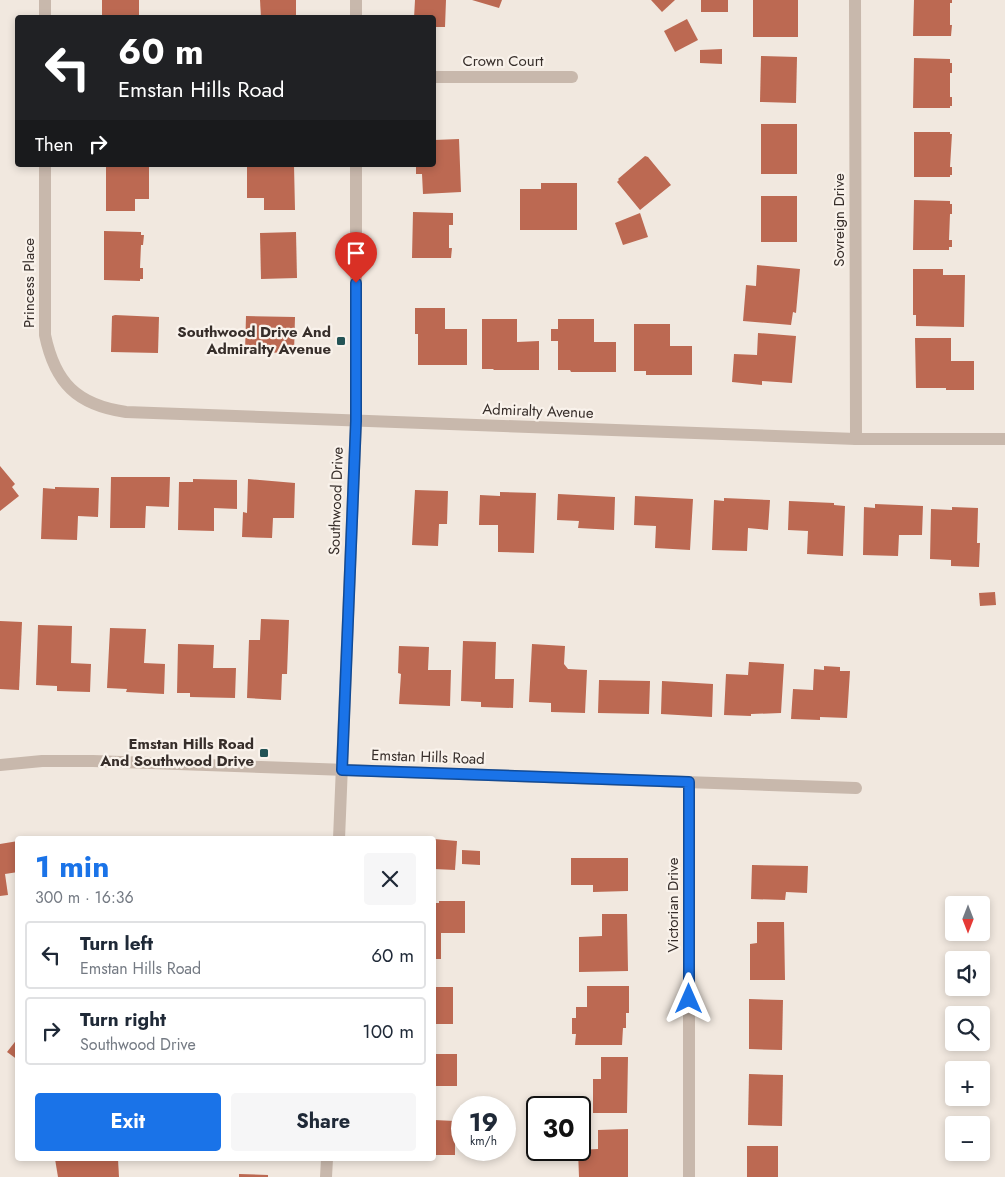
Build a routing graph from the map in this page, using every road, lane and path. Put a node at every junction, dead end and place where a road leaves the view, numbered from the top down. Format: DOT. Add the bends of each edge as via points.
graph roads {
  1 [pos="45,0"];
  2 [pos="356,0"];
  3 [pos="856,0"];
  4 [pos="45,15"];
  5 [pos="356,15"];
  6 [pos="436,77"];
  7 [pos="572,77"];
  8 [pos="45,167"];
  9 [pos="356,167"];
  10 [pos="75,392"];
  11 [pos="356,421"];
  12 [pos="856,439"];
  13 [pos="1005,439"];
  14 [pos="0,765"];
  15 [pos="342,770"];
  16 [pos="689,782"];
  17 [pos="856,788"];
  18 [pos="339,836"];
  19 [pos="327,1161"];
  20 [pos="326,1177"];
  21 [pos="689,1177"];
  1 -- 4 [label="street"];
  2 -- 5 [label="street"];
  3 -- 12 [label="street, Sovreign Drive"];
  6 -- 7 [label="street, Crown Court"];
  8 -- 10 [label="street, Princess Place" via="45,335 50,357 60,376"];
  9 -- 11 [label="street, Southwood Drive"];
  10 -- 11 [label="street, Admiralty Avenue" via="107,409 126,412"];
  11 -- 12 [label="street, Admiralty Avenue"];
  11 -- 15 [label="street, Southwood Drive"];
  12 -- 13 [label="street, Admiralty Avenue"];
  14 -- 15 [label="street, Emstan Hills Road" via="93,761"];
  15 -- 16 [label="street, Emstan Hills Road"];
  15 -- 18 [label="street, Southwood Drive"];
  16 -- 17 [label="street, Emstan Hills Road"];
  16 -- 21 [label="street, Victorian Drive"];
  19 -- 20 [label="street"];
}
